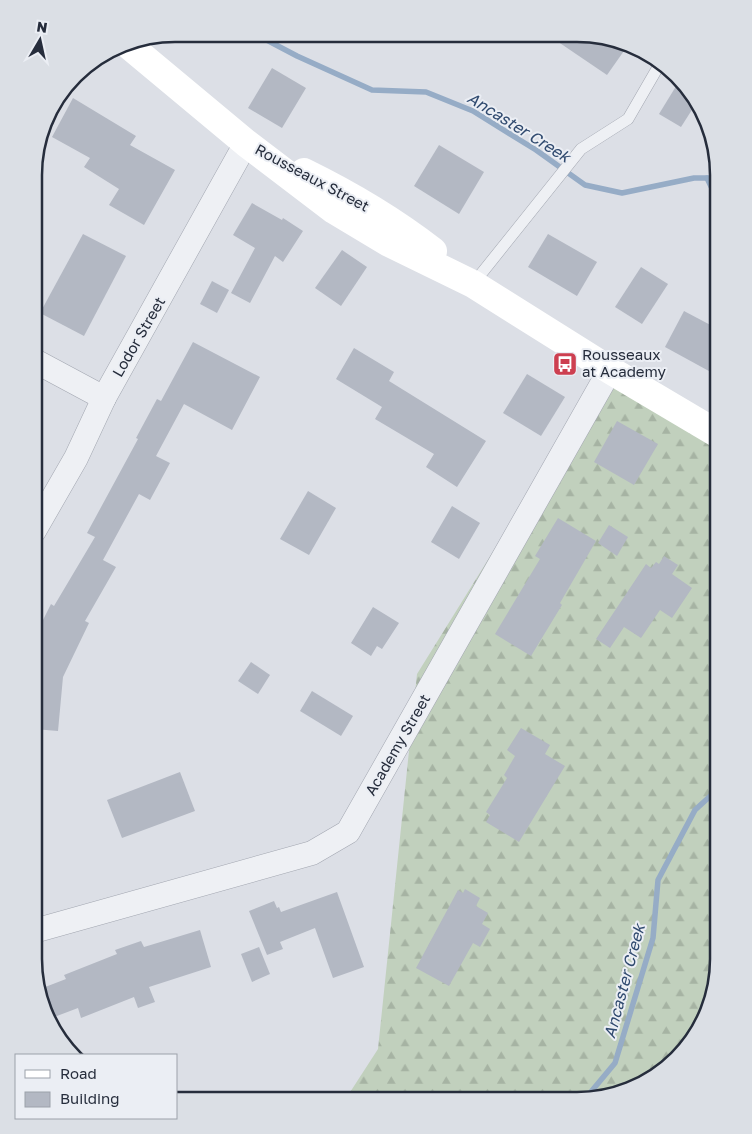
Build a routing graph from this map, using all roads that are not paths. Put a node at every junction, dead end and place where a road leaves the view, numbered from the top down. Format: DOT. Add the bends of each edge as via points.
graph roads {
  1 [pos="133,50"];
  2 [pos="657,70"];
  3 [pos="246,143"];
  4 [pos="473,284"];
  5 [pos="42,365"];
  6 [pos="610,370"];
  7 [pos="104,398"];
  8 [pos="710,429"];
  9 [pos="42,517"];
  10 [pos="42,930"];
  1 -- 3 [label="main road, Rousseaux Street"];
  2 -- 4 [label="lane" via="628,119 581,149"];
  3 -- 4 [label="main road, Rousseaux Street" via="334,210 389,243"];
  3 -- 7 [label="street, Lodor Street"];
  4 -- 6 [label="main road, Rousseaux Street"];
  5 -- 7 [label="street"];
  6 -- 8 [label="main road, Rousseaux Street"];
  6 -- 10 [label="street, Academy Street" via="348,832 312,853"];
  7 -- 9 [label="street, Lodor Street" via="76,458"];
}
